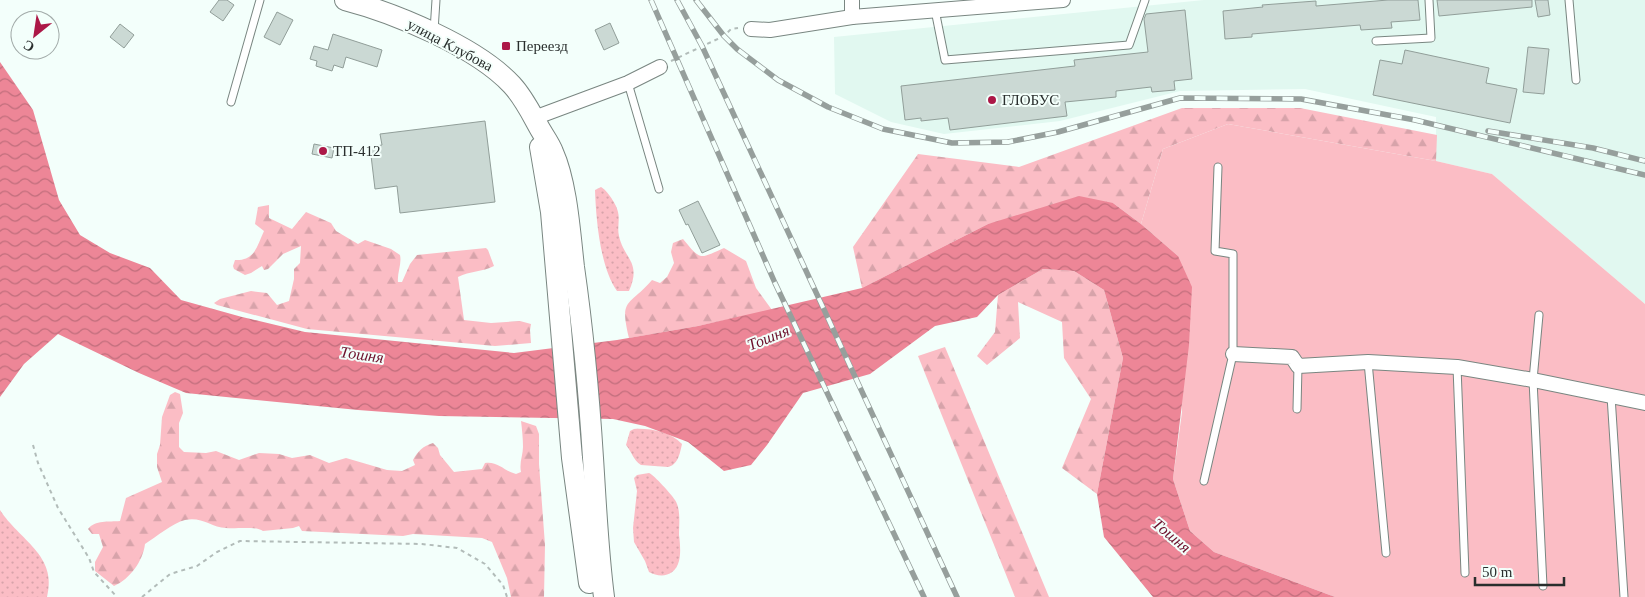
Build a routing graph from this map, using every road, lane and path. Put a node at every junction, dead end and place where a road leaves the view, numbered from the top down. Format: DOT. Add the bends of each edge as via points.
graph roads {
  1 [pos="260,0"];
  2 [pos="345,0"];
  3 [pos="436,0"];
  4 [pos="852,0"];
  5 [pos="1064,0"];
  6 [pos="1145,0"];
  7 [pos="1429,0"];
  8 [pos="1569,0"];
  9 [pos="935,10"];
  10 [pos="852,17"];
  11 [pos="750,28"];
  12 [pos="434,34"];
  13 [pos="1376,41"];
  14 [pos="660,67"];
  15 [pos="1576,80"];
  16 [pos="628,83"];
  17 [pos="231,102"];
  18 [pos="534,118"];
  19 [pos="1218,167"];
  20 [pos="659,189"];
  21 [pos="1539,315"];
  22 [pos="1233,354"];
  23 [pos="1368,362"];
  24 [pos="1298,366"];
  25 [pos="1457,367"];
  26 [pos="1533,380"];
  27 [pos="1611,395"];
  28 [pos="1645,403"];
  29 [pos="1297,409"];
  30 [pos="33,445"];
  31 [pos="1204,481"];
  32 [pos="1386,553"];
  33 [pos="1465,574"];
  34 [pos="1543,586"];
  35 [pos="117,597"];
  36 [pos="142,597"];
  37 [pos="507,597"];
  38 [pos="591,597"];
  39 [pos="604,597"];
  40 [pos="1624,597"];
  1 -- 17 [label="lane"];
  2 -- 12 [label="main road, улица Клубова" via="385,12"];
  3 -- 12 [label="lane"];
  4 -- 10 [label="street"];
  5 -- 9 [label="street"];
  6 -- 9 [label="lane" via="1129,46 946,60"];
  7 -- 13 [label="lane" via="1431,38"];
  8 -- 15 [label="lane"];
  9 -- 10 [label="street"];
  10 -- 11 [label="street" via="770,30"];
  11 -- 14 [label="path" via="731,29 724,36"];
  12 -- 18 [label="main road, улица Клубова" via="499,72 518,92"];
  14 -- 16 [label="street"];
  16 -- 18 [label="street"];
  16 -- 20 [label="lane"];
  18 -- 38 [label="main road" via="551,212 572,458"];
  18 -- 39 [label="main road, улица Клубова" via="553,152 567,211 581,319"];
  19 -- 22 [label="lane" via="1215,251 1232,254"];
  21 -- 26 [label="lane"];
  22 -- 24 [label="street" via="1292,357"];
  22 -- 31 [label="lane"];
  23 -- 24 [label="street"];
  23 -- 25 [label="street"];
  23 -- 32 [label="lane"];
  24 -- 29 [label="lane"];
  25 -- 26 [label="street"];
  25 -- 33 [label="lane"];
  26 -- 27 [label="street"];
  26 -- 34 [label="lane"];
  27 -- 28 [label="street"];
  27 -- 40 [label="lane"];
  30 -- 35 [label="path" via="58,508 89,558 94,572"];
  36 -- 37 [label="path" via="170,574 197,566 240,540 422,544 457,548 485,564 503,585"];
}
